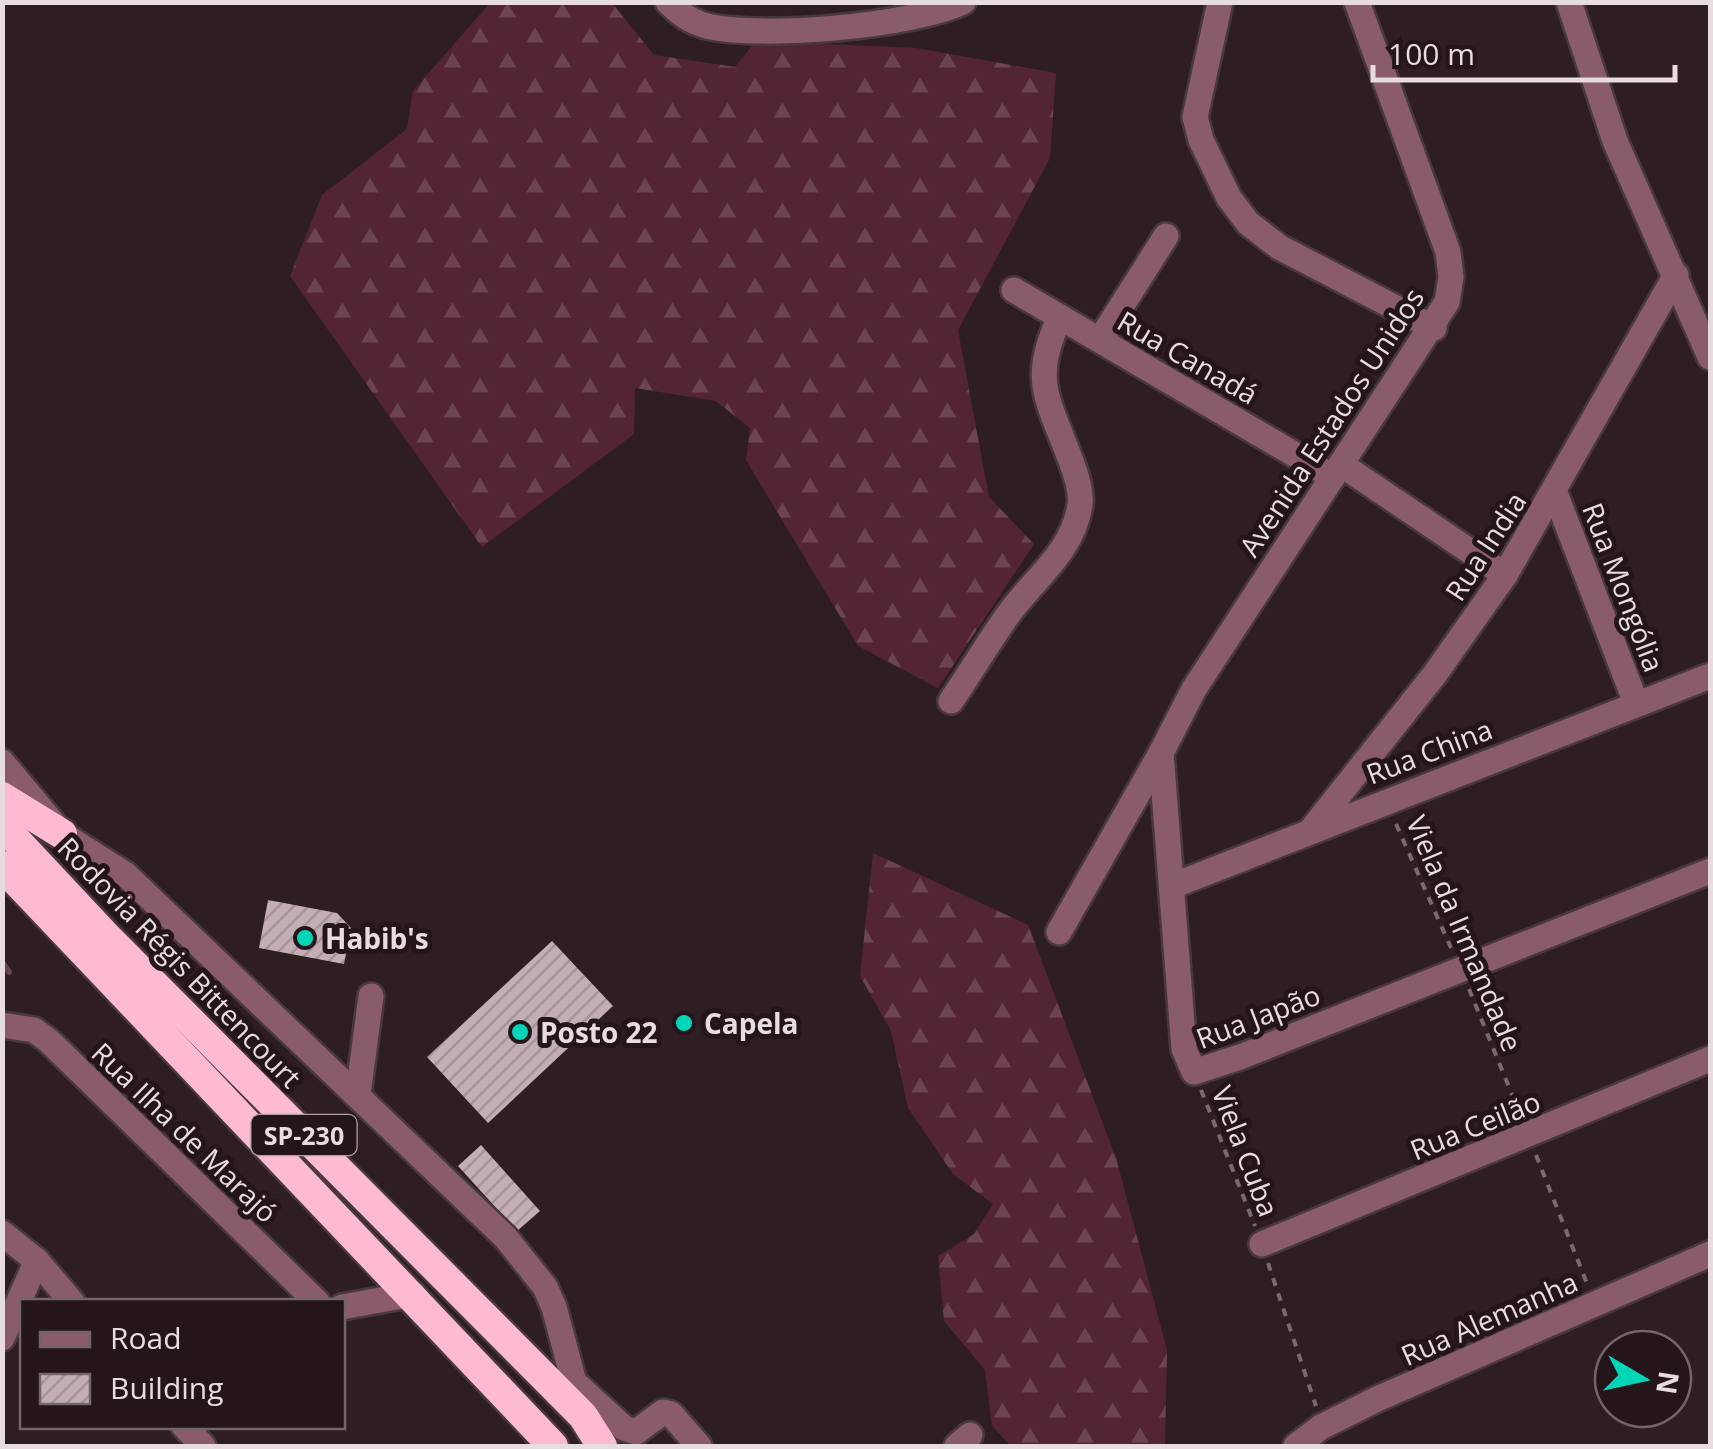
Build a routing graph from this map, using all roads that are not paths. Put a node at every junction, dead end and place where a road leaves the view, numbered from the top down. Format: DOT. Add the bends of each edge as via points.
graph roads {
  1 [pos="668,2"];
  2 [pos="963,2"];
  3 [pos="1220,2"];
  4 [pos="1357,2"];
  5 [pos="1568,2"];
  6 [pos="1166,236"];
  7 [pos="1676,275"];
  8 [pos="1014,290"];
  9 [pos="1060,317"];
  10 [pos="1434,328"];
  11 [pos="1100,340"];
  12 [pos="1710,356"];
  13 [pos="1338,471"];
  14 [pos="1555,493"];
  15 [pos="1504,575"];
  16 [pos="1710,676"];
  17 [pos="952,702"];
  18 [pos="1636,703"];
  19 [pos="1161,753"];
  20 [pos="2,762"];
  21 [pos="2,797"];
  22 [pos="2,825"];
  23 [pos="1312,829"];
  24 [pos="62,834"];
  25 [pos="2,866"];
  26 [pos="1710,871"];
  27 [pos="1172,886"];
  28 [pos="1059,932"];
  29 [pos="371,996"];
  30 [pos="2,1026"];
  31 [pos="1710,1059"];
  32 [pos="358,1095"];
  33 [pos="2,1233"];
  34 [pos="1262,1244"];
  35 [pos="1710,1254"];
  36 [pos="36,1262"];
  37 [pos="413,1294"];
  38 [pos="69,1299"];
  39 [pos="314,1299"];
  40 [pos="345,1306"];
  41 [pos="2,1338"];
  42 [pos="576,1384"];
  43 [pos="583,1416"];
  44 [pos="552,1446"];
  45 [pos="602,1446"];
  46 [pos="700,1446"];
  47 [pos="1296,1446"];
  1 -- 2 [label="street" via="684,18 708,26 779,31 906,18"];
  3 -- 10 [label="street" via="1196,116 1229,198 1279,247"];
  4 -- 10 [label="street, Avenida Estados Unidos" via="1448,252 1447,302"];
  5 -- 7 [label="street" via="1615,142"];
  6 -- 11 [label="street"];
  7 -- 12 [label="street"];
  7 -- 14 [label="street, Rua India"];
  8 -- 9 [label="street, Rua Canadá"];
  9 -- 11 [label="street, Rua Canadá"];
  9 -- 17 [label="street" via="1041,374 1075,473 1077,520 1054,563 1009,614"];
  10 -- 13 [label="street, Avenida Estados Unidos"];
  11 -- 13 [label="street, Rua Canadá"];
  13 -- 15 [label="street, Rua Canadá"];
  13 -- 19 [label="street, Avenida Estados Unidos" via="1194,688"];
  14 -- 15 [label="street, Rua India"];
  14 -- 18 [label="street, Rua Mongólia"];
  15 -- 23 [label="street, Rua India"];
  16 -- 18 [label="street, Rua China"];
  18 -- 23 [label="street, Rua China"];
  19 -- 27 [label="street, Rua Japão"];
  19 -- 28 [label="street"];
  20 -- 24 [label="street"];
  21 -- 24 [label="highway"];
  22 -- 43 [label="highway, Rodovia Régis Bittencourt / SP-230"];
  23 -- 27 [label="street, Rua China"];
  24 -- 32 [label="street" via="125,874"];
  25 -- 37 [label="highway, SP-230"];
  26 -- 27 [label="street, Rua Japão" via="1194,1072 1180,1025"];
  29 -- 32 [label="street"];
  30 -- 39 [label="street, Rua Ilha de Marajó" via="34,1030 49,1041"];
  31 -- 34 [label="street, Rua Ceilão"];
  32 -- 42 [label="street" via="506,1238 544,1288"];
  33 -- 36 [label="street"];
  35 -- 47 [label="street, Rua Alemanha" via="1321,1427"];
  36 -- 38 [label="street"];
  36 -- 41 [label="street"];
  37 -- 40 [label="street"];
  37 -- 44 [label="highway, SP-230"];
  42 -- 43 [label="street"];
  42 -- 46 [label="street" via="624,1428 636,1432 663,1412 672,1414"];
  43 -- 45 [label="highway, Rodovia Régis Bittencourt / SP-230"];
}
